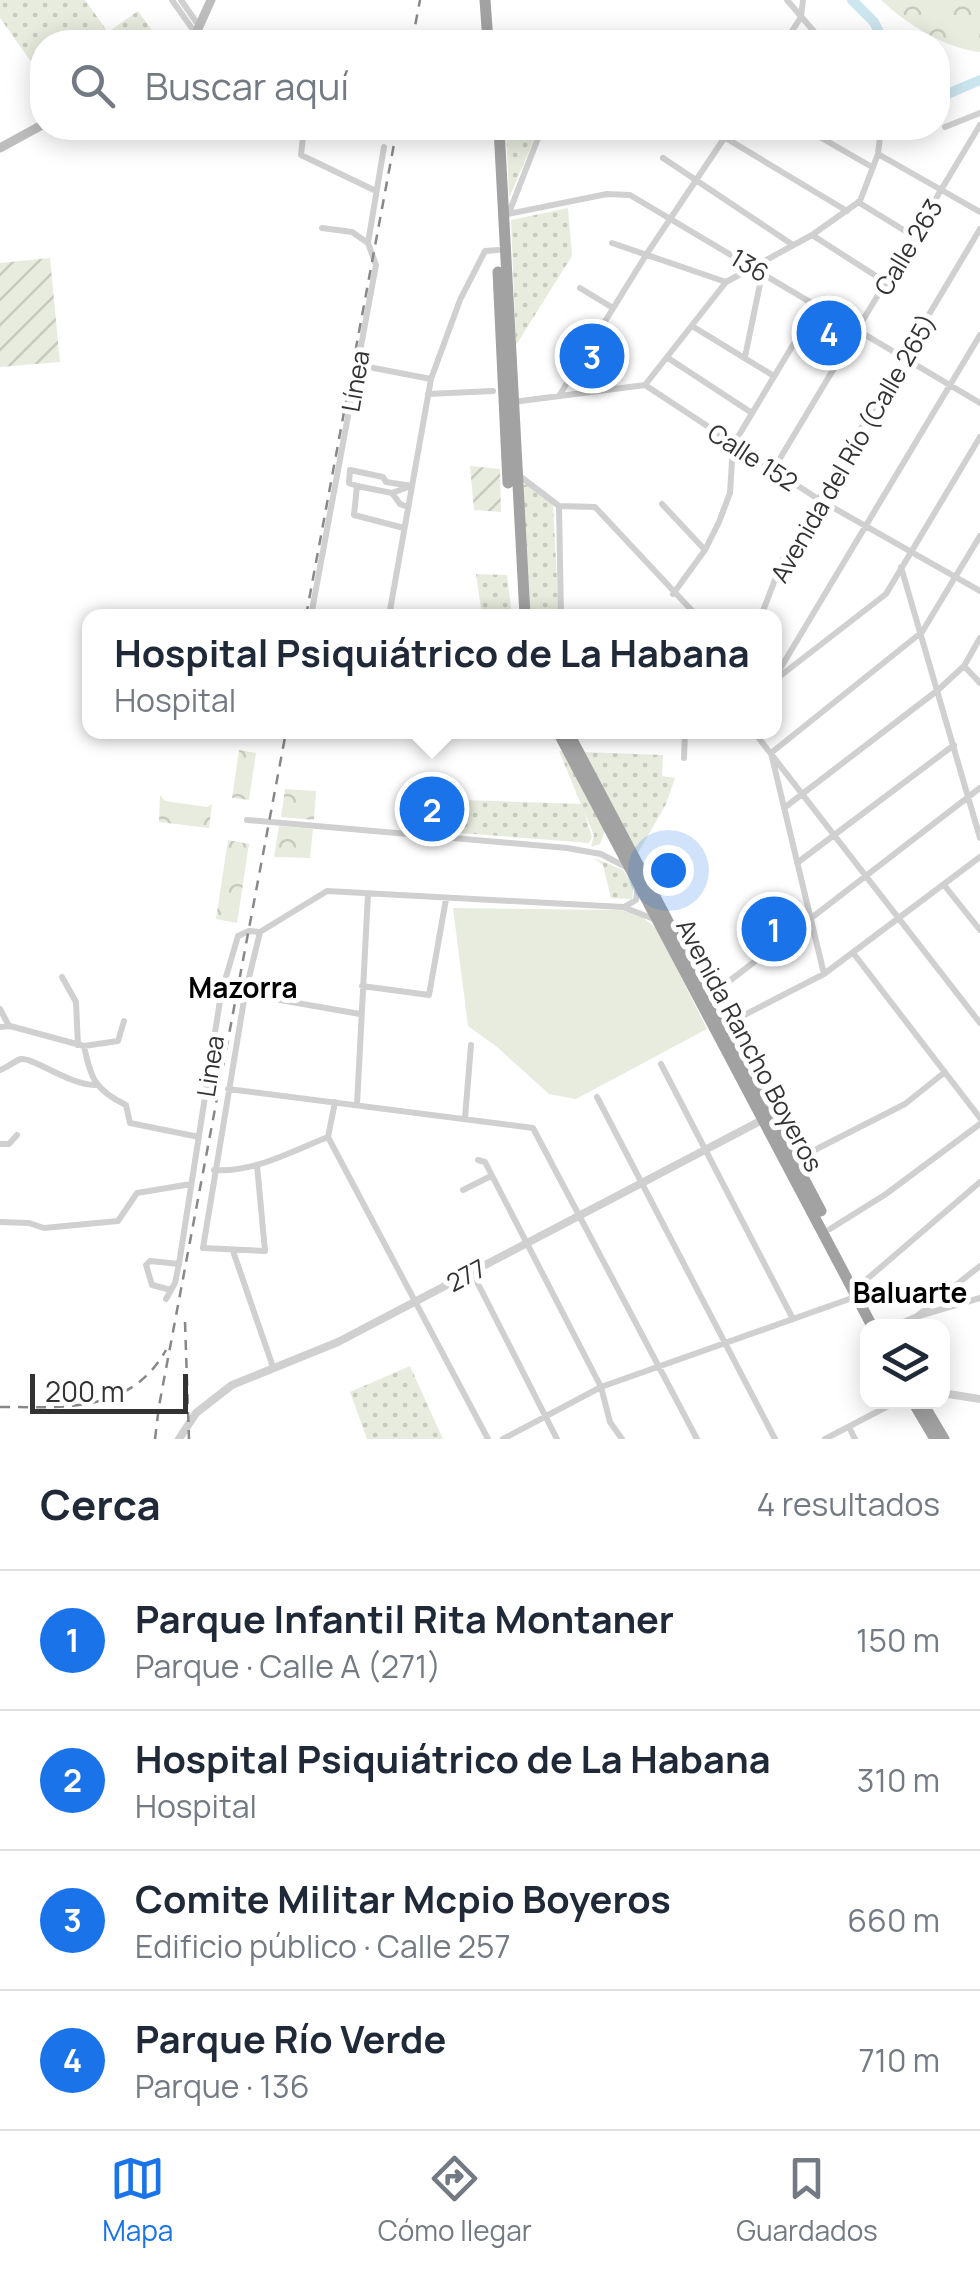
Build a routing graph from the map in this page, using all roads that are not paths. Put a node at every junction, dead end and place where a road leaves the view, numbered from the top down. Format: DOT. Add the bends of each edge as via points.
graph roads {
  1 [pos="172,0"];
  2 [pos="180,0"];
  3 [pos="211,0"];
  4 [pos="489,0"];
  5 [pos="786,0"];
  6 [pos="802,0"];
  7 [pos="801,17"];
  8 [pos="193,30"];
  9 [pos="194,30"];
  10 [pos="198,30"];
  11 [pos="490,30"];
  12 [pos="793,30"];
  13 [pos="812,30"];
  14 [pos="980,113"];
  15 [pos="950,125"];
  16 [pos="980,125"];
  17 [pos="30,132"];
  18 [pos="303,140"];
  19 [pos="495,140"];
  20 [pos="497,140"];
  21 [pos="537,140"];
  22 [pos="723,140"];
  23 [pos="730,140"];
  24 [pos="825,140"];
  25 [pos="880,140"];
  26 [pos="384,147"];
  27 [pos="0,148"];
  28 [pos="878,154"];
  29 [pos="663,158"];
  30 [pos="872,167"];
  31 [pos="697,180"];
  32 [pos="942,190"];
  33 [pos="376,191"];
  34 [pos="858,202"];
  35 [pos="847,210"];
  36 [pos="980,212"];
  37 [pos="506,214"];
  38 [pos="670,218"];
  39 [pos="322,228"];
  40 [pos="980,229"];
  41 [pos="812,235"];
  42 [pos="915,236"];
  43 [pos="368,243"];
  44 [pos="612,243"];
  45 [pos="794,245"];
  46 [pos="498,250"];
  47 [pos="646,254"];
  48 [pos="762,262"];
  49 [pos="753,267"];
  50 [pos="762,273"];
  51 [pos="726,282"];
  52 [pos="887,283"];
  53 [pos="580,288"];
  54 [pos="816,305"];
  55 [pos="612,308"];
  56 [pos="692,326"];
  57 [pos="858,330"];
  58 [pos="980,335"];
  59 [pos="904,356"];
  60 [pos="668,358"];
  61 [pos="745,358"];
  62 [pos="358,365"];
  63 [pos="774,376"];
  64 [pos="431,379"];
  65 [pos="951,384"];
  66 [pos="645,385"];
  67 [pos="493,391"];
  68 [pos="428,394"];
  69 [pos="559,396"];
  70 [pos="513,402"];
  71 [pos="980,403"];
  72 [pos="752,413"];
  73 [pos="980,438"];
  74 [pos="733,445"];
  75 [pos="773,470"];
  76 [pos="516,473"];
  77 [pos="357,486"];
  78 [pos="412,486"];
  79 [pos="392,493"];
  80 [pos="818,499"];
  81 [pos="662,504"];
  82 [pos="559,506"];
  83 [pos="408,507"];
  84 [pos="866,527"];
  85 [pos="404,528"];
  86 [pos="980,536"];
  87 [pos="706,550"];
  88 [pos="911,552"];
  89 [pos="901,566"];
  90 [pos="956,577"];
  91 [pos="980,592"];
  92 [pos="673,594"];
  93 [pos="312,609"];
  94 [pos="390,609"];
  95 [pos="521,609"];
  96 [pos="522,609"];
  97 [pos="561,609"];
  98 [pos="689,609"];
  99 [pos="763,609"];
  100 [pos="922,632"];
  101 [pos="980,638"];
  102 [pos="964,666"];
  103 [pos="782,667"];
  104 [pos="782,674"];
  105 [pos="980,684"];
  106 [pos="938,690"];
  107 [pos="562,739"];
  108 [pos="572,739"];
  109 [pos="685,739"];
  110 [pos="760,739"];
  111 [pos="954,745"];
  112 [pos="771,753"];
  113 [pos="684,758"];
  114 [pos="980,788"];
  115 [pos="803,794"];
  116 [pos="969,797"];
  117 [pos="784,808"];
  118 [pos="248,820"];
  119 [pos="612,836"];
  120 [pos="835,836"];
  121 [pos="980,838"];
  122 [pos="591,851"];
  123 [pos="980,857"];
  124 [pos="796,863"];
  125 [pos="634,876"];
  126 [pos="866,878"];
  127 [pos="944,885"];
  128 [pos="368,894"];
  129 [pos="446,898"];
  130 [pos="623,907"];
  131 [pos="811,920"];
  132 [pos="899,920"];
  133 [pos="662,927"];
  134 [pos="980,930"];
  135 [pos="260,932"];
  136 [pos="854,954"];
  137 [pos="824,974"];
  138 [pos="62,977"];
  139 [pos="362,986"];
  140 [pos="245,994"];
  141 [pos="710,996"];
  142 [pos="0,1010"];
  143 [pos="360,1014"];
  144 [pos="124,1022"];
  145 [pos="980,1023"];
  146 [pos="725,1025"];
  147 [pos="10,1026"];
  148 [pos="0,1027"];
  149 [pos="471,1045"];
  150 [pos="81,1046"];
  151 [pos="661,1064"];
  152 [pos="0,1070"];
  153 [pos="945,1072"];
  154 [pos="96,1085"];
  155 [pos="228,1089"];
  156 [pos="597,1097"];
  157 [pos="334,1102"];
  158 [pos="357,1105"];
  159 [pos="977,1106"];
  160 [pos="465,1118"];
  161 [pos="764,1119"];
  162 [pos="980,1121"];
  163 [pos="17,1135"];
  164 [pos="199,1137"];
  165 [pos="328,1137"];
  166 [pos="0,1144"];
  167 [pos="705,1150"];
  168 [pos="478,1160"];
  169 [pos="795,1160"];
  170 [pos="257,1165"];
  171 [pos="214,1170"];
  172 [pos="491,1176"];
  173 [pos="643,1182"];
  174 [pos="980,1182"];
  175 [pos="191,1184"];
  176 [pos="463,1190"];
  177 [pos="580,1214"];
  178 [pos="0,1222"];
  179 [pos="830,1229"];
  180 [pos="525,1244"];
  181 [pos="233,1250"];
  182 [pos="179,1264"];
  183 [pos="980,1266"];
  184 [pos="472,1272"];
  185 [pos="171,1290"];
  186 [pos="858,1291"];
  187 [pos="980,1298"];
  188 [pos="166,1299"];
  189 [pos="416,1302"];
  190 [pos="915,1317"];
  191 [pos="794,1319"];
  192 [pos="869,1319"];
  193 [pos="876,1319"];
  194 [pos="910,1319"];
  195 [pos="726,1342"];
  196 [pos="660,1365"];
  197 [pos="273,1367"];
  198 [pos="601,1387"];
  199 [pos="950,1394"];
  200 [pos="980,1400"];
  201 [pos="882,1409"];
  202 [pos="917,1409"];
  203 [pos="926,1409"];
  204 [pos="546,1417"];
  205 [pos="849,1426"];
  206 [pos="179,1439"];
  207 [pos="488,1439"];
  208 [pos="503,1439"];
  209 [pos="558,1439"];
  210 [pos="622,1439"];
  211 [pos="698,1439"];
  212 [pos="775,1439"];
  213 [pos="825,1439"];
  214 [pos="855,1439"];
  215 [pos="936,1439"];
  216 [pos="944,1439"];
  1 -- 8 [label="street"];
  2 -- 9 [label="street"];
  3 -- 10 [label="main road"];
  4 -- 11 [label="highway"];
  5 -- 7 [label="street"];
  6 -- 7 [label="street"];
  7 -- 12 [label="street"];
  7 -- 13 [label="street"];
  14 -- 15 [label="street"];
  16 -- 32 [label="street, Calle 263"];
  17 -- 27 [label="main road"];
  18 -- 33 [label="street" via="301,154"];
  19 -- 46 [label="highway"];
  20 -- 37 [label="highway"];
  21 -- 37 [label="street"];
  22 -- 31 [label="street"];
  23 -- 35 [label="street"];
  24 -- 30 [label="street"];
  25 -- 28 [label="street"];
  26 -- 33 [label="street, Línea"];
  28 -- 30 [label="street"];
  28 -- 32 [label="street"];
  29 -- 31 [label="street"];
  30 -- 34 [label="street"];
  31 -- 38 [label="street"];
  31 -- 45 [label="street"];
  32 -- 36 [label="street"];
  32 -- 42 [label="street, Calle 263"];
  33 -- 43 [label="street, Línea"];
  34 -- 35 [label="street"];
  34 -- 42 [label="street"];
  35 -- 41 [label="street"];
  37 -- 38 [label="street, 136" via="618,193"];
  37 -- 70 [label="highway"];
  38 -- 47 [label="street"];
  38 -- 49 [label="street, 136"];
  39 -- 43 [label="street" via="352,232"];
  40 -- 59 [label="street, Avenida del Río (Calle 265)"];
  41 -- 45 [label="street"];
  41 -- 52 [label="street"];
  42 -- 52 [label="street, Calle 263"];
  43 -- 62 [label="street, Línea" via="376,265"];
  44 -- 47 [label="street"];
  45 -- 48 [label="street"];
  46 -- 64 [label="street" via="485,251"];
  46 -- 95 [label="highway" via="508,492"];
  47 -- 51 [label="street"];
  47 -- 55 [label="street"];
  48 -- 49 [label="street"];
  48 -- 50 [label="street"];
  49 -- 50 [label="street, 136"];
  49 -- 51 [label="street"];
  50 -- 54 [label="street, 136"];
  50 -- 61 [label="street"];
  51 -- 56 [label="street"];
  52 -- 57 [label="street, Calle 263"];
  53 -- 55 [label="street"];
  54 -- 57 [label="street, 136"];
  54 -- 63 [label="street"];
  55 -- 69 [label="street"];
  56 -- 60 [label="street"];
  56 -- 61 [label="street"];
  57 -- 59 [label="street, 136"];
  57 -- 75 [label="street, Calle 263"];
  58 -- 65 [label="street"];
  59 -- 65 [label="street, 136"];
  59 -- 80 [label="street, Avenida del Río (Calle 265)"];
  60 -- 66 [label="street"];
  60 -- 72 [label="street"];
  61 -- 63 [label="street"];
  62 -- 64 [label="street"];
  62 -- 93 [label="street, Línea"];
  63 -- 72 [label="street"];
  64 -- 68 [label="street"];
  65 -- 71 [label="street, 136"];
  65 -- 84 [label="street"];
  66 -- 69 [label="street"];
  66 -- 74 [label="street, Calle 152"];
  67 -- 68 [label="street"];
  68 -- 78 [label="street"];
  69 -- 70 [label="street"];
  70 -- 76 [label="highway"];
  72 -- 74 [label="street"];
  73 -- 88 [label="street"];
  74 -- 75 [label="street, Calle 152"];
  74 -- 87 [label="street" via="730,493"];
  75 -- 80 [label="street, Calle 152"];
  76 -- 82 [label="street"];
  76 -- 96 [label="highway"];
  77 -- 78 [label="street" via="350,483 350,470"];
  77 -- 79 [label="street"];
  77 -- 85 [label="street" via="354,514"];
  78 -- 79 [label="street"];
  78 -- 83 [label="street"];
  79 -- 83 [label="street"];
  80 -- 84 [label="street, Calle 152"];
  80 -- 99 [label="street, Avenida del Río (Calle 265)"];
  81 -- 87 [label="street"];
  82 -- 92 [label="street" via="596,508"];
  82 -- 97 [label="street"];
  83 -- 85 [label="street"];
  84 -- 88 [label="street, Calle 152"];
  84 -- 103 [label="street"];
  85 -- 94 [label="street"];
  86 -- 90 [label="street"];
  87 -- 92 [label="street"];
  88 -- 89 [label="street"];
  88 -- 90 [label="street, Calle 152"];
  89 -- 100 [label="street"];
  89 -- 104 [label="street" via="886,594"];
  90 -- 91 [label="street, Calle 152"];
  90 -- 100 [label="street"];
  92 -- 98 [label="street"];
  100 -- 106 [label="street"];
  100 -- 112 [label="street"];
  101 -- 102 [label="street"];
  102 -- 105 [label="street"];
  102 -- 106 [label="street"];
  106 -- 111 [label="street"];
  106 -- 115 [label="street"];
  107 -- 119 [label="highway, Avenida Rancho Boyeros"];
  108 -- 141 [label="highway, Avenida Rancho Boyeros"];
  109 -- 113 [label="street"];
  110 -- 112 [label="street"];
  111 -- 116 [label="street"];
  111 -- 120 [label="street"];
  112 -- 115 [label="street"];
  112 -- 117 [label="street"];
  114 -- 116 [label="street"];
  115 -- 117 [label="street"];
  115 -- 120 [label="street"];
  116 -- 121 [label="street"];
  116 -- 126 [label="street"];
  117 -- 124 [label="street"];
  118 -- 122 [label="street"];
  119 -- 122 [label="street" via="606,847"];
  119 -- 125 [label="highway, Avenida Rancho Boyeros"];
  120 -- 124 [label="street"];
  120 -- 126 [label="street"];
  122 -- 125 [label="street"];
  123 -- 127 [label="street"];
  124 -- 131 [label="street"];
  125 -- 130 [label="street" via="636,900"];
  125 -- 133 [label="highway, Avenida Rancho Boyeros"];
  126 -- 131 [label="street"];
  126 -- 132 [label="street"];
  127 -- 132 [label="street"];
  127 -- 134 [label="street"];
  128 -- 129 [label="street"];
  128 -- 135 [label="street" via="327,891"];
  128 -- 139 [label="street"];
  129 -- 130 [label="street"];
  129 -- 139 [label="street" via="429,995"];
  130 -- 133 [label="street"];
  131 -- 137 [label="street"];
  131 -- 141 [label="street"];
  132 -- 136 [label="street"];
  132 -- 145 [label="street"];
  133 -- 161 [label="highway, Avenida Rancho Boyeros"];
  135 -- 140 [label="street, Linea"];
  135 -- 164 [label="street, Linea" via="238,936 221,994"];
  136 -- 137 [label="street"];
  136 -- 153 [label="street"];
  137 -- 146 [label="street"];
  138 -- 150 [label="street" via="76,1002"];
  139 -- 143 [label="street"];
  140 -- 143 [label="street"];
  140 -- 155 [label="street, Linea"];
  141 -- 146 [label="highway, Avenida Rancho Boyeros"];
  142 -- 147 [label="street"];
  143 -- 158 [label="street"];
  144 -- 150 [label="street" via="118,1041"];
  146 -- 169 [label="highway, Avenida Rancho Boyeros"];
  147 -- 148 [label="street"];
  147 -- 150 [label="street"];
  149 -- 160 [label="street"];
  150 -- 154 [label="street"];
  151 -- 167 [label="street"];
  152 -- 154 [label="street" via="18,1059 33,1060 48,1072"];
  153 -- 159 [label="street"];
  153 -- 169 [label="street" via="905,1104"];
  154 -- 164 [label="street" via="126,1105 130,1122"];
  155 -- 157 [label="street"];
  155 -- 171 [label="street, Linea"];
  156 -- 173 [label="street"];
  157 -- 158 [label="street"];
  157 -- 165 [label="street"];
  158 -- 160 [label="street"];
  159 -- 162 [label="street"];
  160 -- 177 [label="street" via="532,1128"];
  161 -- 167 [label="street, 277"];
  161 -- 186 [label="highway, Avenida Rancho Boyeros"];
  162 -- 179 [label="street"];
  163 -- 166 [label="street"];
  164 -- 175 [label="street, Linea"];
  165 -- 170 [label="street"];
  165 -- 189 [label="street"];
  167 -- 173 [label="street, 277"];
  167 -- 191 [label="street"];
  168 -- 172 [label="street"];
  169 -- 179 [label="highway, Avenida Rancho Boyeros"];
  170 -- 171 [label="street"];
  170 -- 181 [label="street" via="265,1251"];
  171 -- 181 [label="street, Linea" via="204,1248"];
  172 -- 176 [label="street"];
  172 -- 180 [label="street"];
  173 -- 177 [label="street, 277"];
  173 -- 195 [label="street"];
  174 -- 186 [label="street"];
  175 -- 178 [label="street" via="137,1193 118,1221 44,1228"];
  175 -- 182 [label="street, Linea"];
  177 -- 180 [label="street, 277"];
  177 -- 196 [label="street"];
  179 -- 186 [label="highway, Avenida Rancho Boyeros"];
  180 -- 184 [label="street, 277"];
  180 -- 198 [label="street"];
  181 -- 197 [label="street"];
  182 -- 185 [label="street, Linea"];
  182 -- 185 [label="street" via="146,1265 152,1285"];
  183 -- 190 [label="street"];
  184 -- 189 [label="street, 277"];
  184 -- 204 [label="street"];
  185 -- 188 [label="street, Linea"];
  186 -- 191 [label="street"];
  186 -- 192 [label="highway, Avenida Rancho Boyeros"];
  186 -- 193 [label="highway, Avenida Rancho Boyeros"];
  187 -- 190 [label="street"];
  189 -- 197 [label="street, 277"];
  189 -- 207 [label="street"];
  190 -- 194 [label="street"];
  191 -- 195 [label="street"];
  195 -- 196 [label="street"];
  195 -- 212 [label="street"];
  196 -- 198 [label="street"];
  196 -- 211 [label="street"];
  197 -- 206 [label="street, 277" via="209,1400"];
  198 -- 204 [label="street"];
  198 -- 210 [label="street"];
  199 -- 200 [label="street"];
  201 -- 205 [label="street"];
  202 -- 215 [label="highway"];
  203 -- 216 [label="highway"];
  204 -- 208 [label="street"];
  204 -- 209 [label="street"];
  205 -- 213 [label="street"];
  205 -- 214 [label="street"];
}
